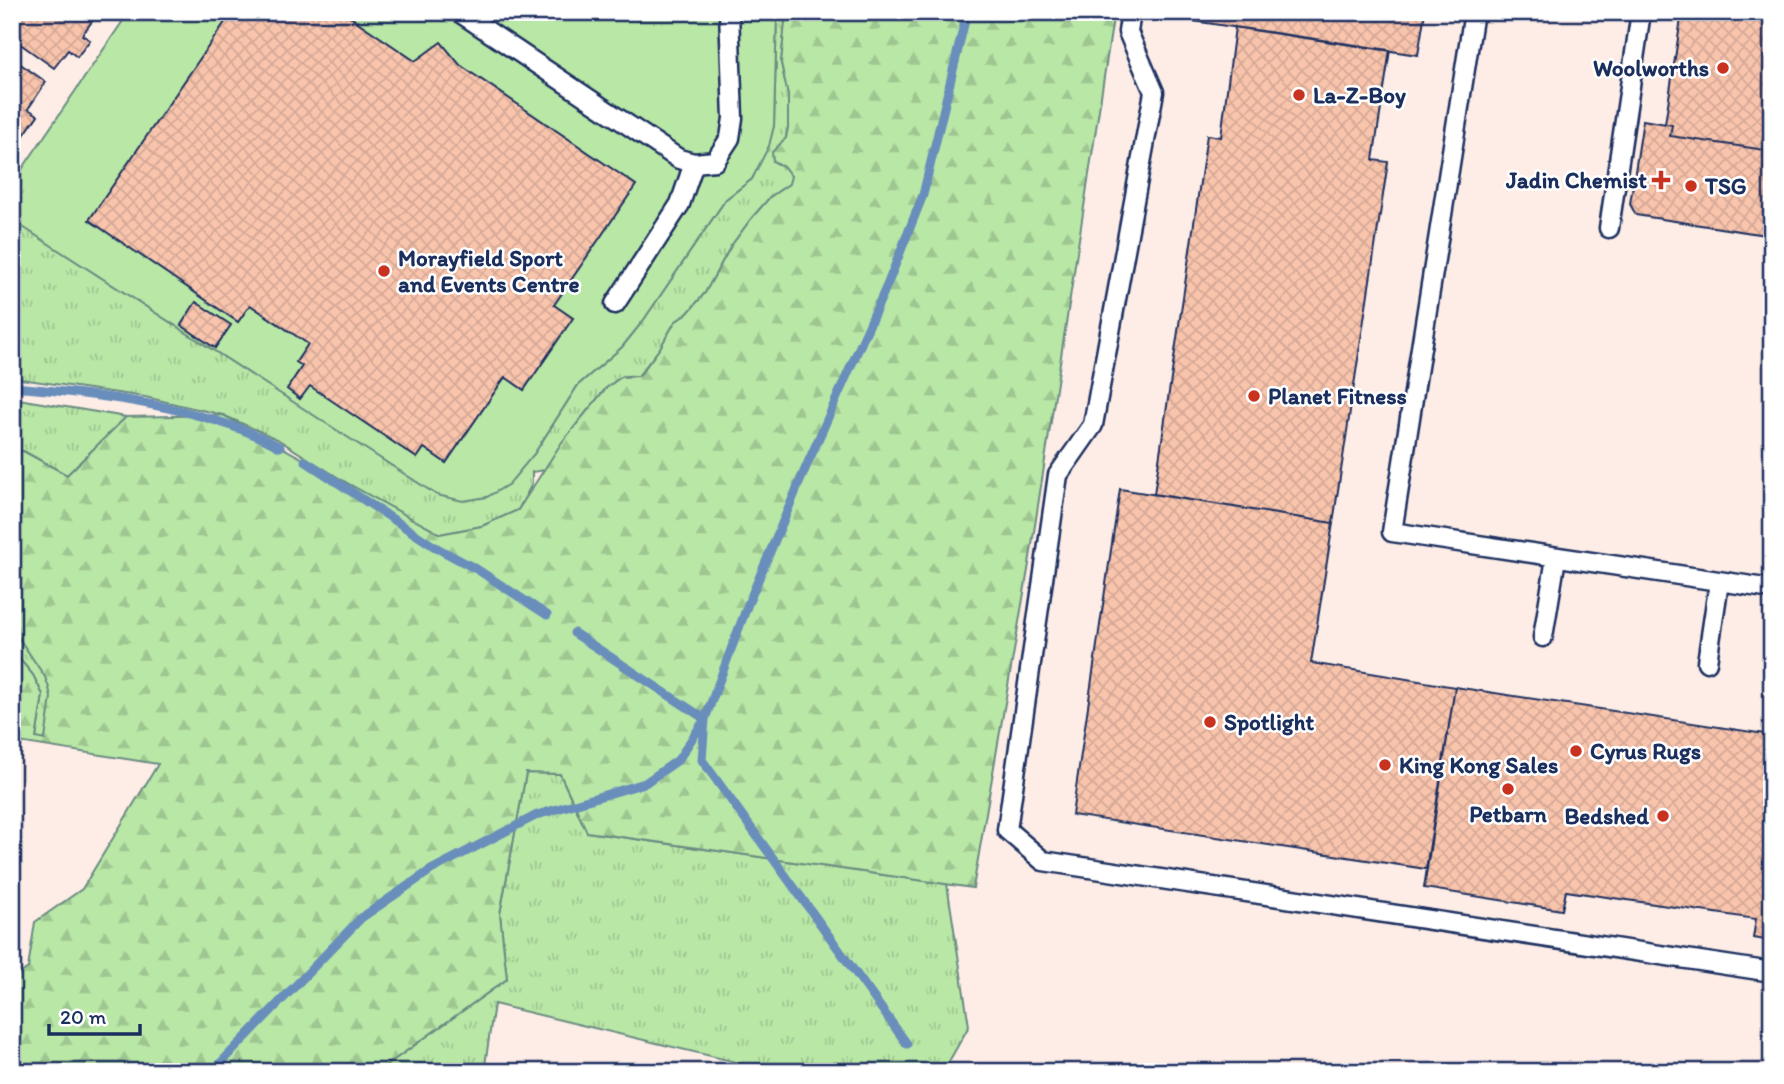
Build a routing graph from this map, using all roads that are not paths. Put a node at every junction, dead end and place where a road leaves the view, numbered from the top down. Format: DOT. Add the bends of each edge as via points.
graph roads {
  1 [pos="459,12"];
  2 [pos="729,12"];
  3 [pos="1131,12"];
  4 [pos="1474,12"];
  5 [pos="1641,12"];
  6 [pos="694,163"];
  7 [pos="1609,228"];
  8 [pos="615,304"];
  9 [pos="1556,558"];
  10 [pos="1719,582"];
  11 [pos="1772,589"];
  12 [pos="1543,637"];
  13 [pos="1707,662"];
  14 [pos="1772,972"];
  1 -- 6 [label="lane" via="679,159"];
  2 -- 6 [label="lane" via="730,138 715,161"];
  3 -- 14 [label="lane" via="1128,32 1154,92 1093,425 1058,475 1007,830 1043,861"];
  4 -- 9 [label="lane" via="1392,532"];
  5 -- 7 [label="lane"];
  6 -- 8 [label="lane" via="680,204"];
  9 -- 10 [label="lane"];
  9 -- 12 [label="lane"];
  10 -- 11 [label="lane"];
  10 -- 13 [label="lane"];
}
